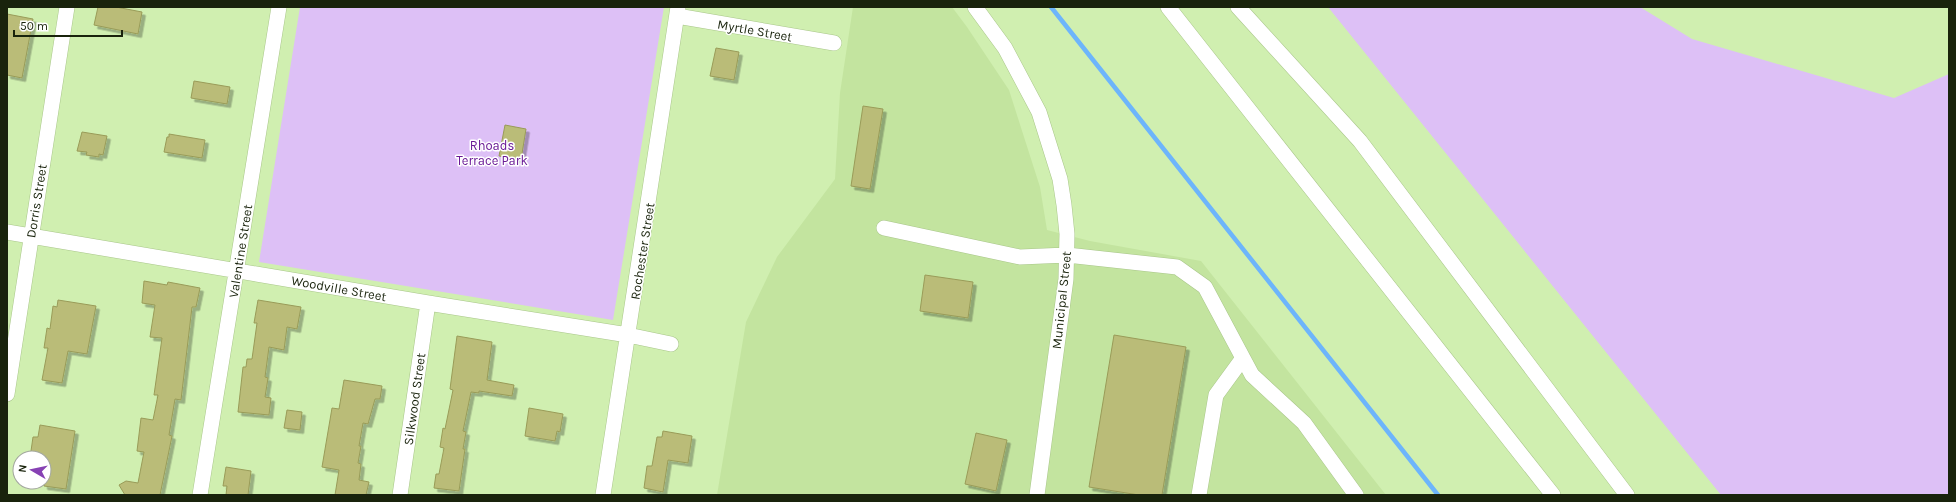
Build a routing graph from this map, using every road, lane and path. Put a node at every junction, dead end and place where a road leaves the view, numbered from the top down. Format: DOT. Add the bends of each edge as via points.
graph roads {
  1 [pos="67,7"];
  2 [pos="279,7"];
  3 [pos="975,7"];
  4 [pos="1168,7"];
  5 [pos="1238,7"];
  6 [pos="677,12"];
  7 [pos="834,43"];
  8 [pos="884,228"];
  9 [pos="7,232"];
  10 [pos="30,237"];
  11 [pos="1067,255"];
  12 [pos="237,270"];
  13 [pos="428,303"];
  14 [pos="628,335"];
  15 [pos="671,344"];
  16 [pos="1243,358"];
  17 [pos="7,394"];
  18 [pos="200,495"];
  19 [pos="400,495"];
  20 [pos="603,495"];
  21 [pos="1037,495"];
  22 [pos="1200,495"];
  23 [pos="1356,495"];
  24 [pos="1553,495"];
  25 [pos="1627,495"];
  1 -- 10 [label="street, Dorris Street"];
  2 -- 12 [label="street, Valentine Street"];
  3 -- 11 [label="street, Municipal Street" via="1005,48 1040,112 1060,179"];
  4 -- 24 [label="street"];
  5 -- 25 [label="street" via="1360,141"];
  6 -- 7 [label="street, Myrtle Street"];
  6 -- 14 [label="street, Rochester Street"];
  8 -- 11 [label="street" via="1020,257"];
  9 -- 10 [label="street, Woodville Street"];
  10 -- 12 [label="street, Woodville Street"];
  10 -- 17 [label="street, Dorris Street"];
  11 -- 16 [label="street" via="1177,267 1205,287"];
  11 -- 21 [label="street, Municipal Street"];
  12 -- 13 [label="street, Woodville Street"];
  12 -- 18 [label="street, Valentine Street"];
  13 -- 14 [label="street, Woodville Street"];
  13 -- 19 [label="street, Silkwood Street"];
  14 -- 15 [label="street, Woodville Street"];
  14 -- 20 [label="street, Rochester Street"];
  16 -- 22 [label="street" via="1216,395"];
  16 -- 23 [label="street" via="1252,375 1304,423"];
}
